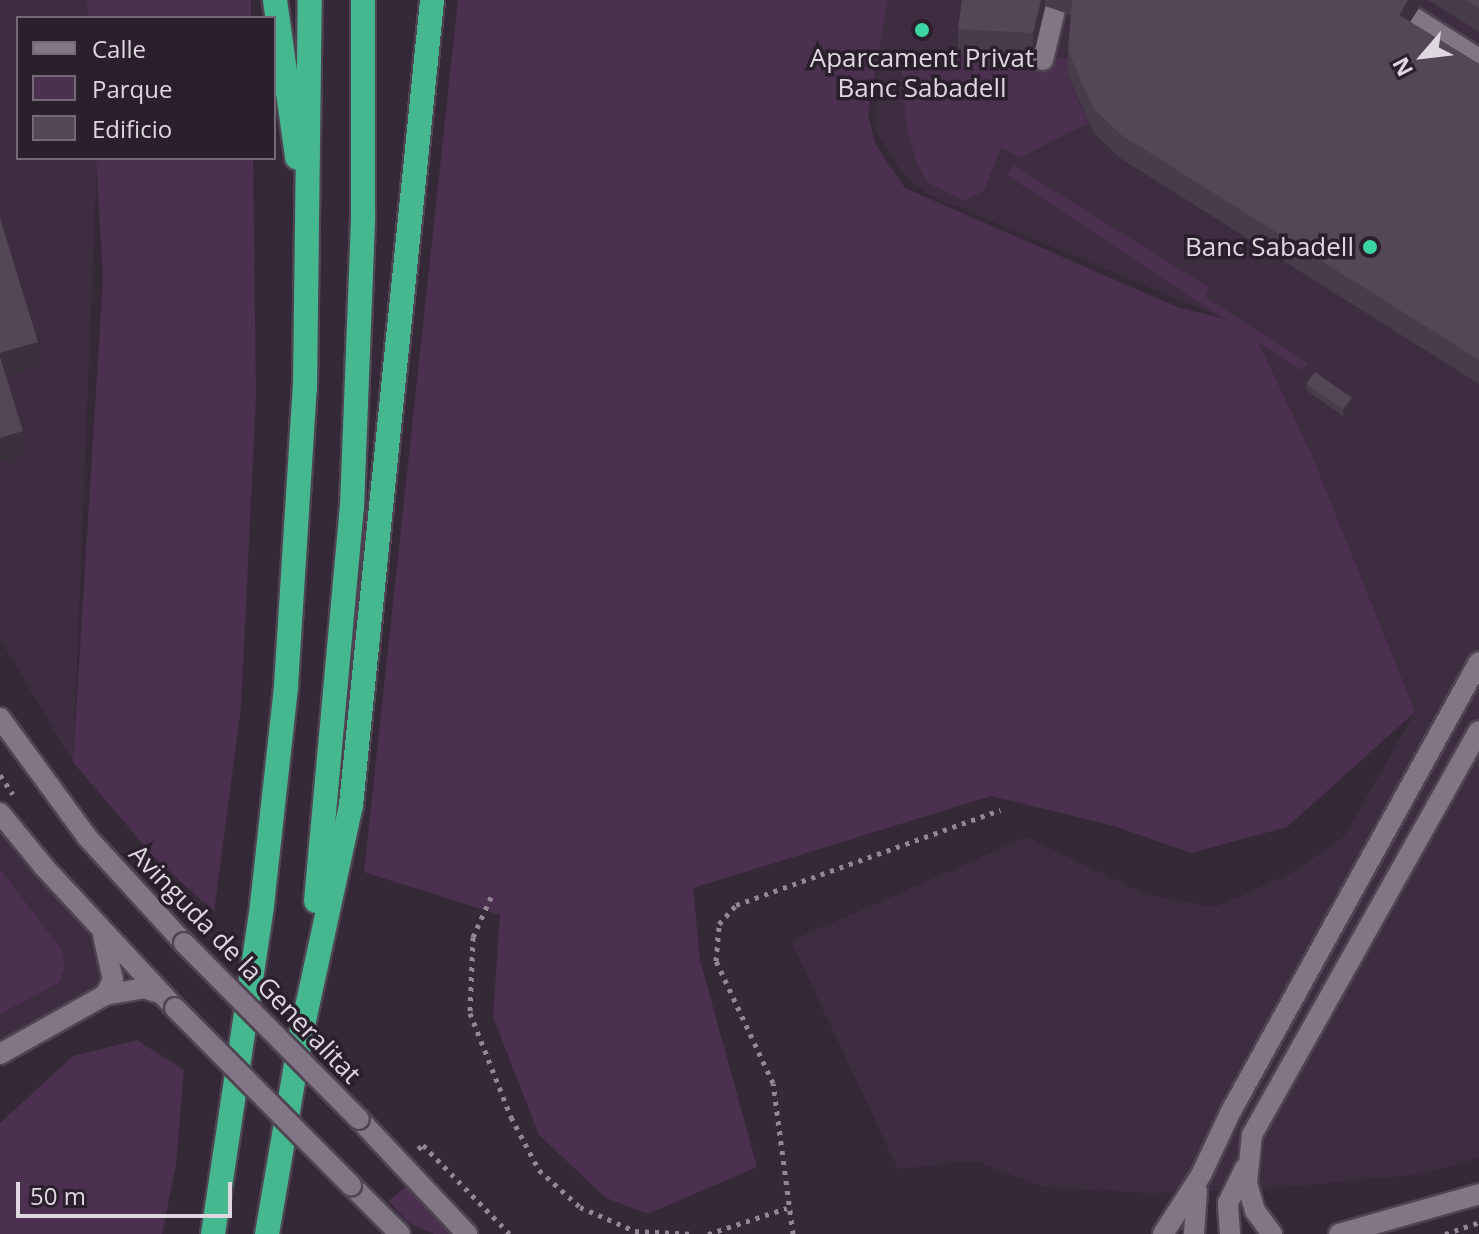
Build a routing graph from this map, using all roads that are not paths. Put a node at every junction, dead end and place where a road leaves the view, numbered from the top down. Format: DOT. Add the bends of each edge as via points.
graph roads {
  1 [pos="275,0"];
  2 [pos="310,0"];
  3 [pos="363,0"];
  4 [pos="432,0"];
  5 [pos="1053,17"];
  6 [pos="1413,17"];
  7 [pos="1479,59"];
  8 [pos="1043,60"];
  9 [pos="309,239"];
  10 [pos="1479,662"];
  11 [pos="0,718"];
  12 [pos="1479,731"];
  13 [pos="0,813"];
  14 [pos="100,928"];
  15 [pos="105,995"];
  16 [pos="168,1001"];
  17 [pos="302,1030"];
  18 [pos="0,1054"];
  19 [pos="411,1162"];
  20 [pos="1245,1168"];
  21 [pos="1201,1175"];
  22 [pos="1479,1194"];
  23 [pos="213,1234"];
  24 [pos="267,1234"];
  25 [pos="400,1234"];
  26 [pos="467,1234"];
  27 [pos="475,1234"];
  28 [pos="1163,1234"];
  29 [pos="1194,1234"];
  30 [pos="1230,1234"];
  31 [pos="1272,1234"];
  32 [pos="1339,1234"];
  1 -- 9 [label="highway"];
  2 -- 9 [label="highway"];
  3 -- 17 [label="highway" via="363,215 352,507"];
  4 -- 17 [label="highway" via="351,805"];
  5 -- 8 [label="street"];
  6 -- 7 [label="street"];
  9 -- 23 [label="highway" via="286,686 262,905"];
  10 -- 21 [label="street" via="1230,1113"];
  11 -- 19 [label="street, Avinguda de la Generalitat, bridge" via="87,837 184,943 359,1119"];
  12 -- 20 [label="street" via="1252,1135"];
  13 -- 14 [label="street"];
  14 -- 15 [label="street" via="113,980"];
  14 -- 16 [label="street"];
  15 -- 16 [label="street" via="144,988"];
  15 -- 18 [label="street"];
  16 -- 25 [label="street, bridge"];
  17 -- 24 [label="highway"];
  19 -- 26 [label="street, Avinguda de la Generalitat"];
  19 -- 27 [label="street"];
  20 -- 30 [label="street" via="1228,1203"];
  20 -- 31 [label="street" via="1255,1211"];
  21 -- 28 [label="street"];
  21 -- 29 [label="street" via="1192,1214"];
  22 -- 32 [label="street"];
}
